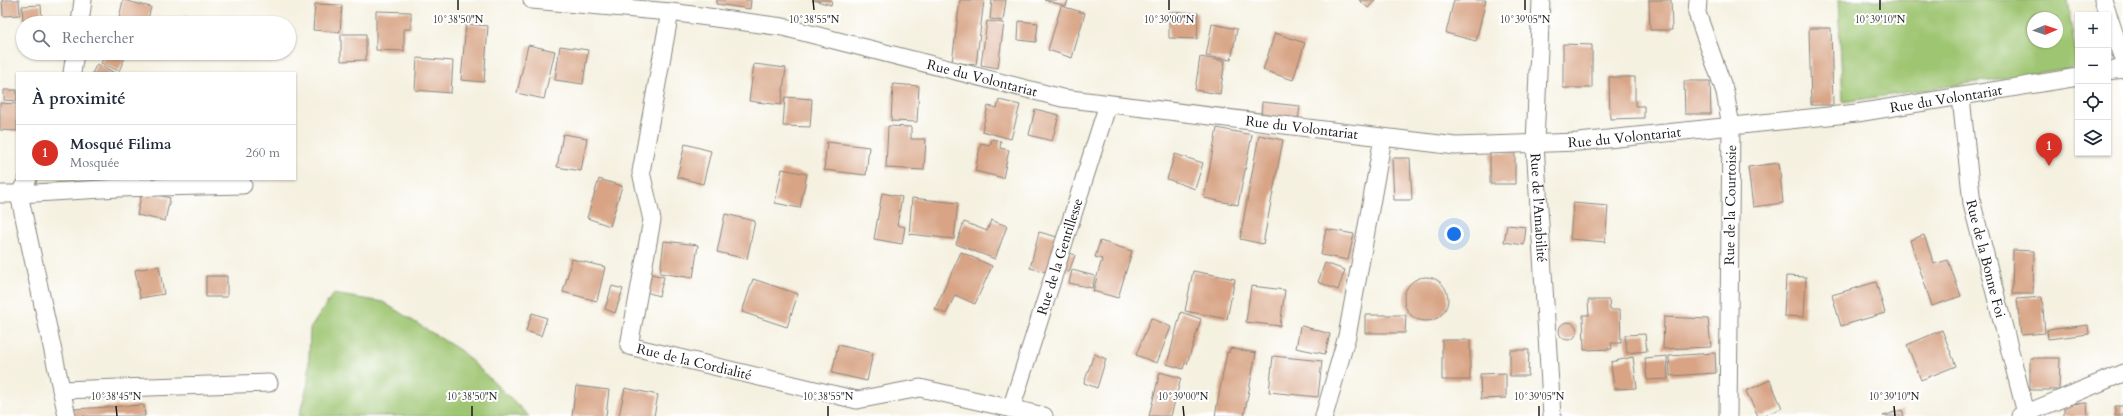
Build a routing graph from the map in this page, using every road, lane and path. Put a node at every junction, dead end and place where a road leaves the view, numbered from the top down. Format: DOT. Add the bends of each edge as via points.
graph roads {
  1 [pos="83,0"];
  2 [pos="532,0"];
  3 [pos="1541,0"];
  4 [pos="1698,0"];
  5 [pos="2103,0"];
  6 [pos="670,12"];
  7 [pos="81,16"];
  8 [pos="2123,59"];
  9 [pos="74,60"];
  10 [pos="2123,69"];
  11 [pos="2111,71"];
  12 [pos="72,72"];
  13 [pos="2075,78"];
  14 [pos="1961,97"];
  15 [pos="1108,104"];
  16 [pos="1731,126"];
  17 [pos="1383,138"];
  18 [pos="1535,144"];
  19 [pos="27,180"];
  20 [pos="243,185"];
  21 [pos="0,194"];
  22 [pos="19,194"];
  23 [pos="2123,373"];
  24 [pos="269,382"];
  25 [pos="61,390"];
  26 [pos="1011,408"];
  27 [pos="2025,415"];
  28 [pos="67,416"];
  29 [pos="1044,416"];
  30 [pos="1324,416"];
  31 [pos="1552,416"];
  32 [pos="1728,416"];
  1 -- 7 [label="street"];
  2 -- 6 [label="street, Rue du Volontariat"];
  3 -- 18 [label="street, Rue de l'Amabilité"];
  4 -- 16 [label="street, Rue de la Courtoisie" via="1697,13 1725,92"];
  5 -- 8 [label="street"];
  6 -- 15 [label="street, Rue du Volontariat" via="783,27 1062,98"];
  6 -- 26 [label="street, Rue de la Cordialité" via="641,172 652,220 629,346 857,400 920,388"];
  9 -- 12 [label="street"];
  10 -- 11 [label="street"];
  13 -- 14 [label="street, Rue du Volontariat"];
  14 -- 16 [label="street, Rue du Volontariat" via="1857,113"];
  14 -- 27 [label="street, Rue de la Bonne Foi" via="1972,204"];
  15 -- 17 [label="street, Rue du Volontariat"];
  15 -- 26 [label="street, Rue de la Gentillesse"];
  16 -- 18 [label="street, Rue du Volontariat" via="1579,142"];
  16 -- 32 [label="street, Rue de la Courtoisie"];
  17 -- 18 [label="street, Rue du Volontariat" via="1456,146"];
  17 -- 30 [label="street" via="1347,336"];
  18 -- 31 [label="street, Rue de l'Amabilité"];
  19 -- 22 [label="street"];
  20 -- 22 [label="street"];
  21 -- 22 [label="street"];
  22 -- 25 [label="street"];
  23 -- 27 [label="street"];
  24 -- 25 [label="street"];
  25 -- 28 [label="street"];
  26 -- 29 [label="street, Rue de la Cordialité"];
}
